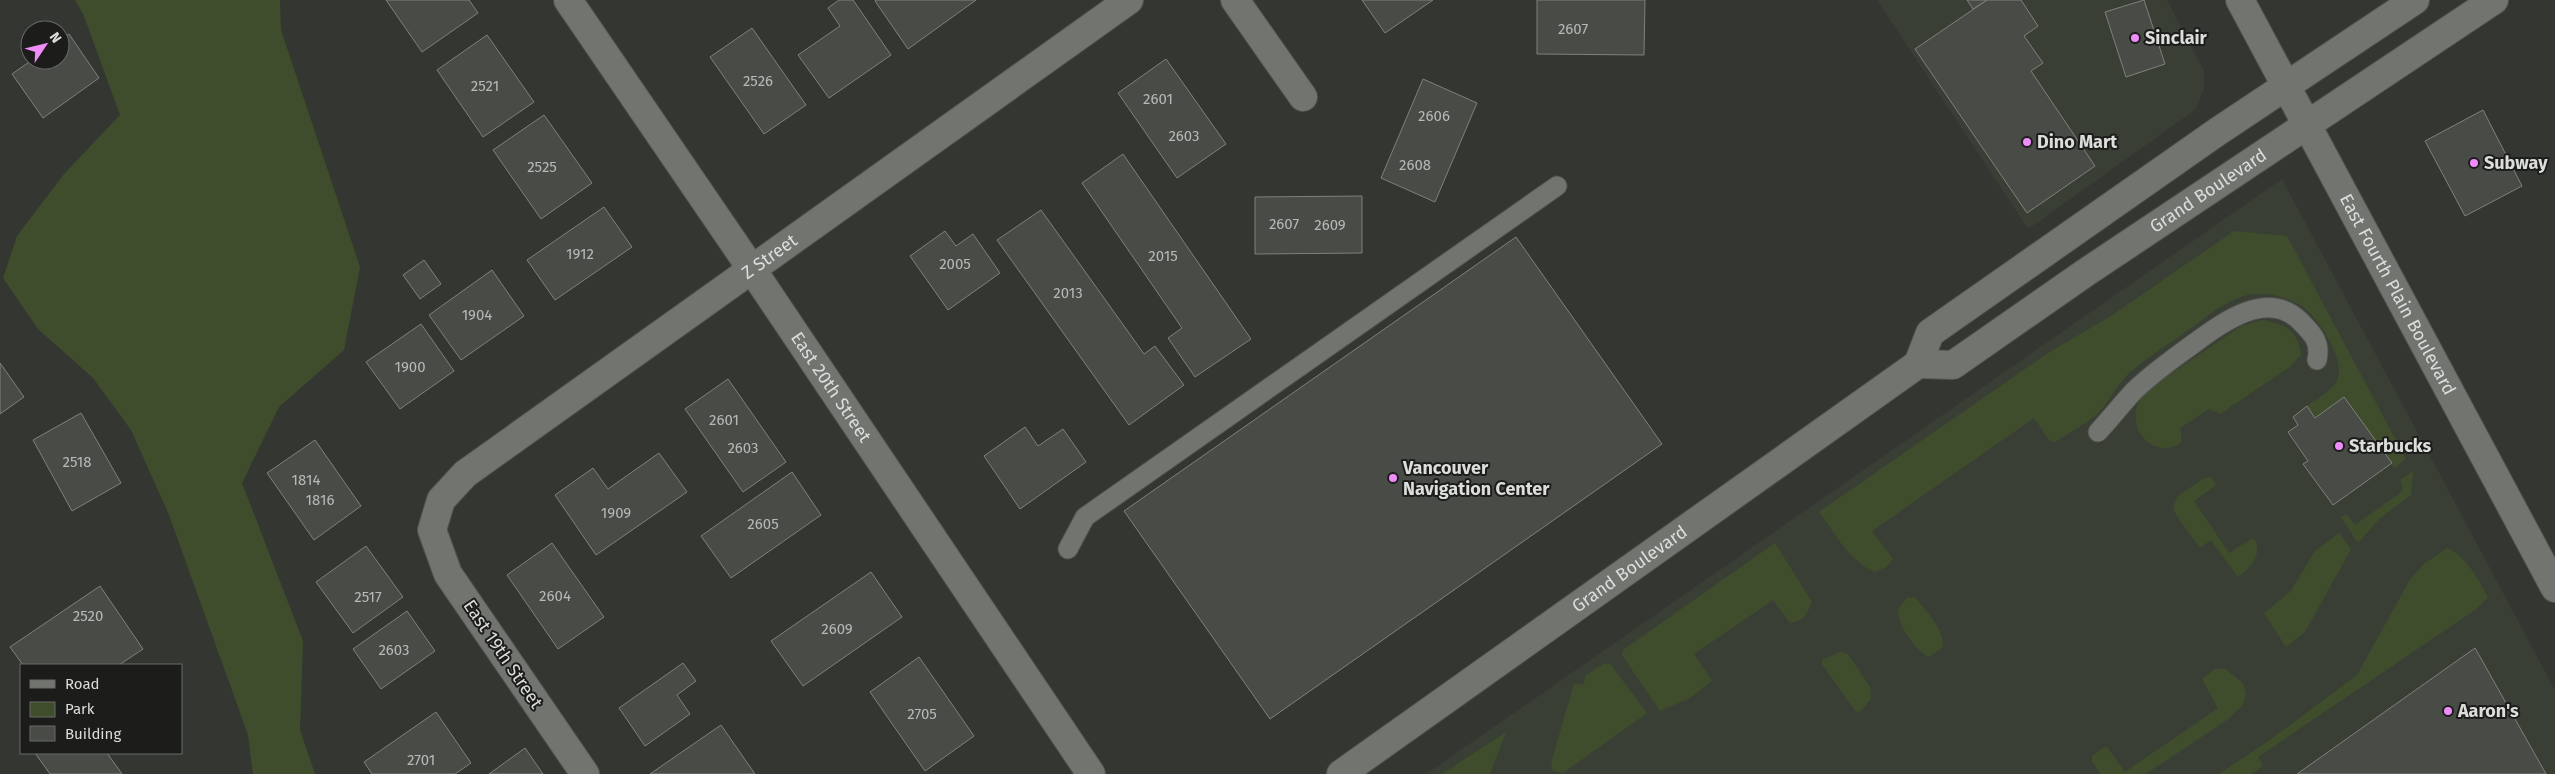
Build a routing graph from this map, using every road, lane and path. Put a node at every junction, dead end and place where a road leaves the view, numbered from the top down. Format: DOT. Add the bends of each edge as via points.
graph roads {
  1 [pos="568,0"];
  2 [pos="1129,0"];
  3 [pos="1235,0"];
  4 [pos="2240,0"];
  5 [pos="2415,0"];
  6 [pos="2494,0"];
  7 [pos="2285,85"];
  8 [pos="1303,97"];
  9 [pos="2307,124"];
  10 [pos="1557,186"];
  11 [pos="751,268"];
  12 [pos="2317,360"];
  13 [pos="1918,364"];
  14 [pos="2098,432"];
  15 [pos="432,530"];
  16 [pos="1068,549"];
  17 [pos="2555,588"];
  18 [pos="585,774"];
  19 [pos="1091,774"];
  20 [pos="1341,774"];
  1 -- 11 [label="main road, East 20th Street"];
  2 -- 11 [label="main road, Z Street"];
  3 -- 8 [label="main road"];
  4 -- 7 [label="main road, East Fourth Plain Boulevard"];
  5 -- 7 [label="main road"];
  6 -- 9 [label="main road, Grand Boulevard"];
  7 -- 9 [label="main road, East Fourth Plain Boulevard"];
  7 -- 13 [label="main road" via="1930,333"];
  9 -- 13 [label="main road, Grand Boulevard" via="1953,365"];
  9 -- 17 [label="main road, East Fourth Plain Boulevard"];
  10 -- 16 [label="lane" via="1085,517"];
  11 -- 15 [label="main road, Z Street" via="464,474 441,500"];
  11 -- 19 [label="main road, East 20th Street"];
  12 -- 14 [label="lane" via="2320,349 2315,336 2297,318 2274,308 2231,317 2164,365 2133,392"];
  13 -- 20 [label="main road, Grand Boulevard"];
  15 -- 18 [label="main road, East 19th Street" via="448,574"];
}
